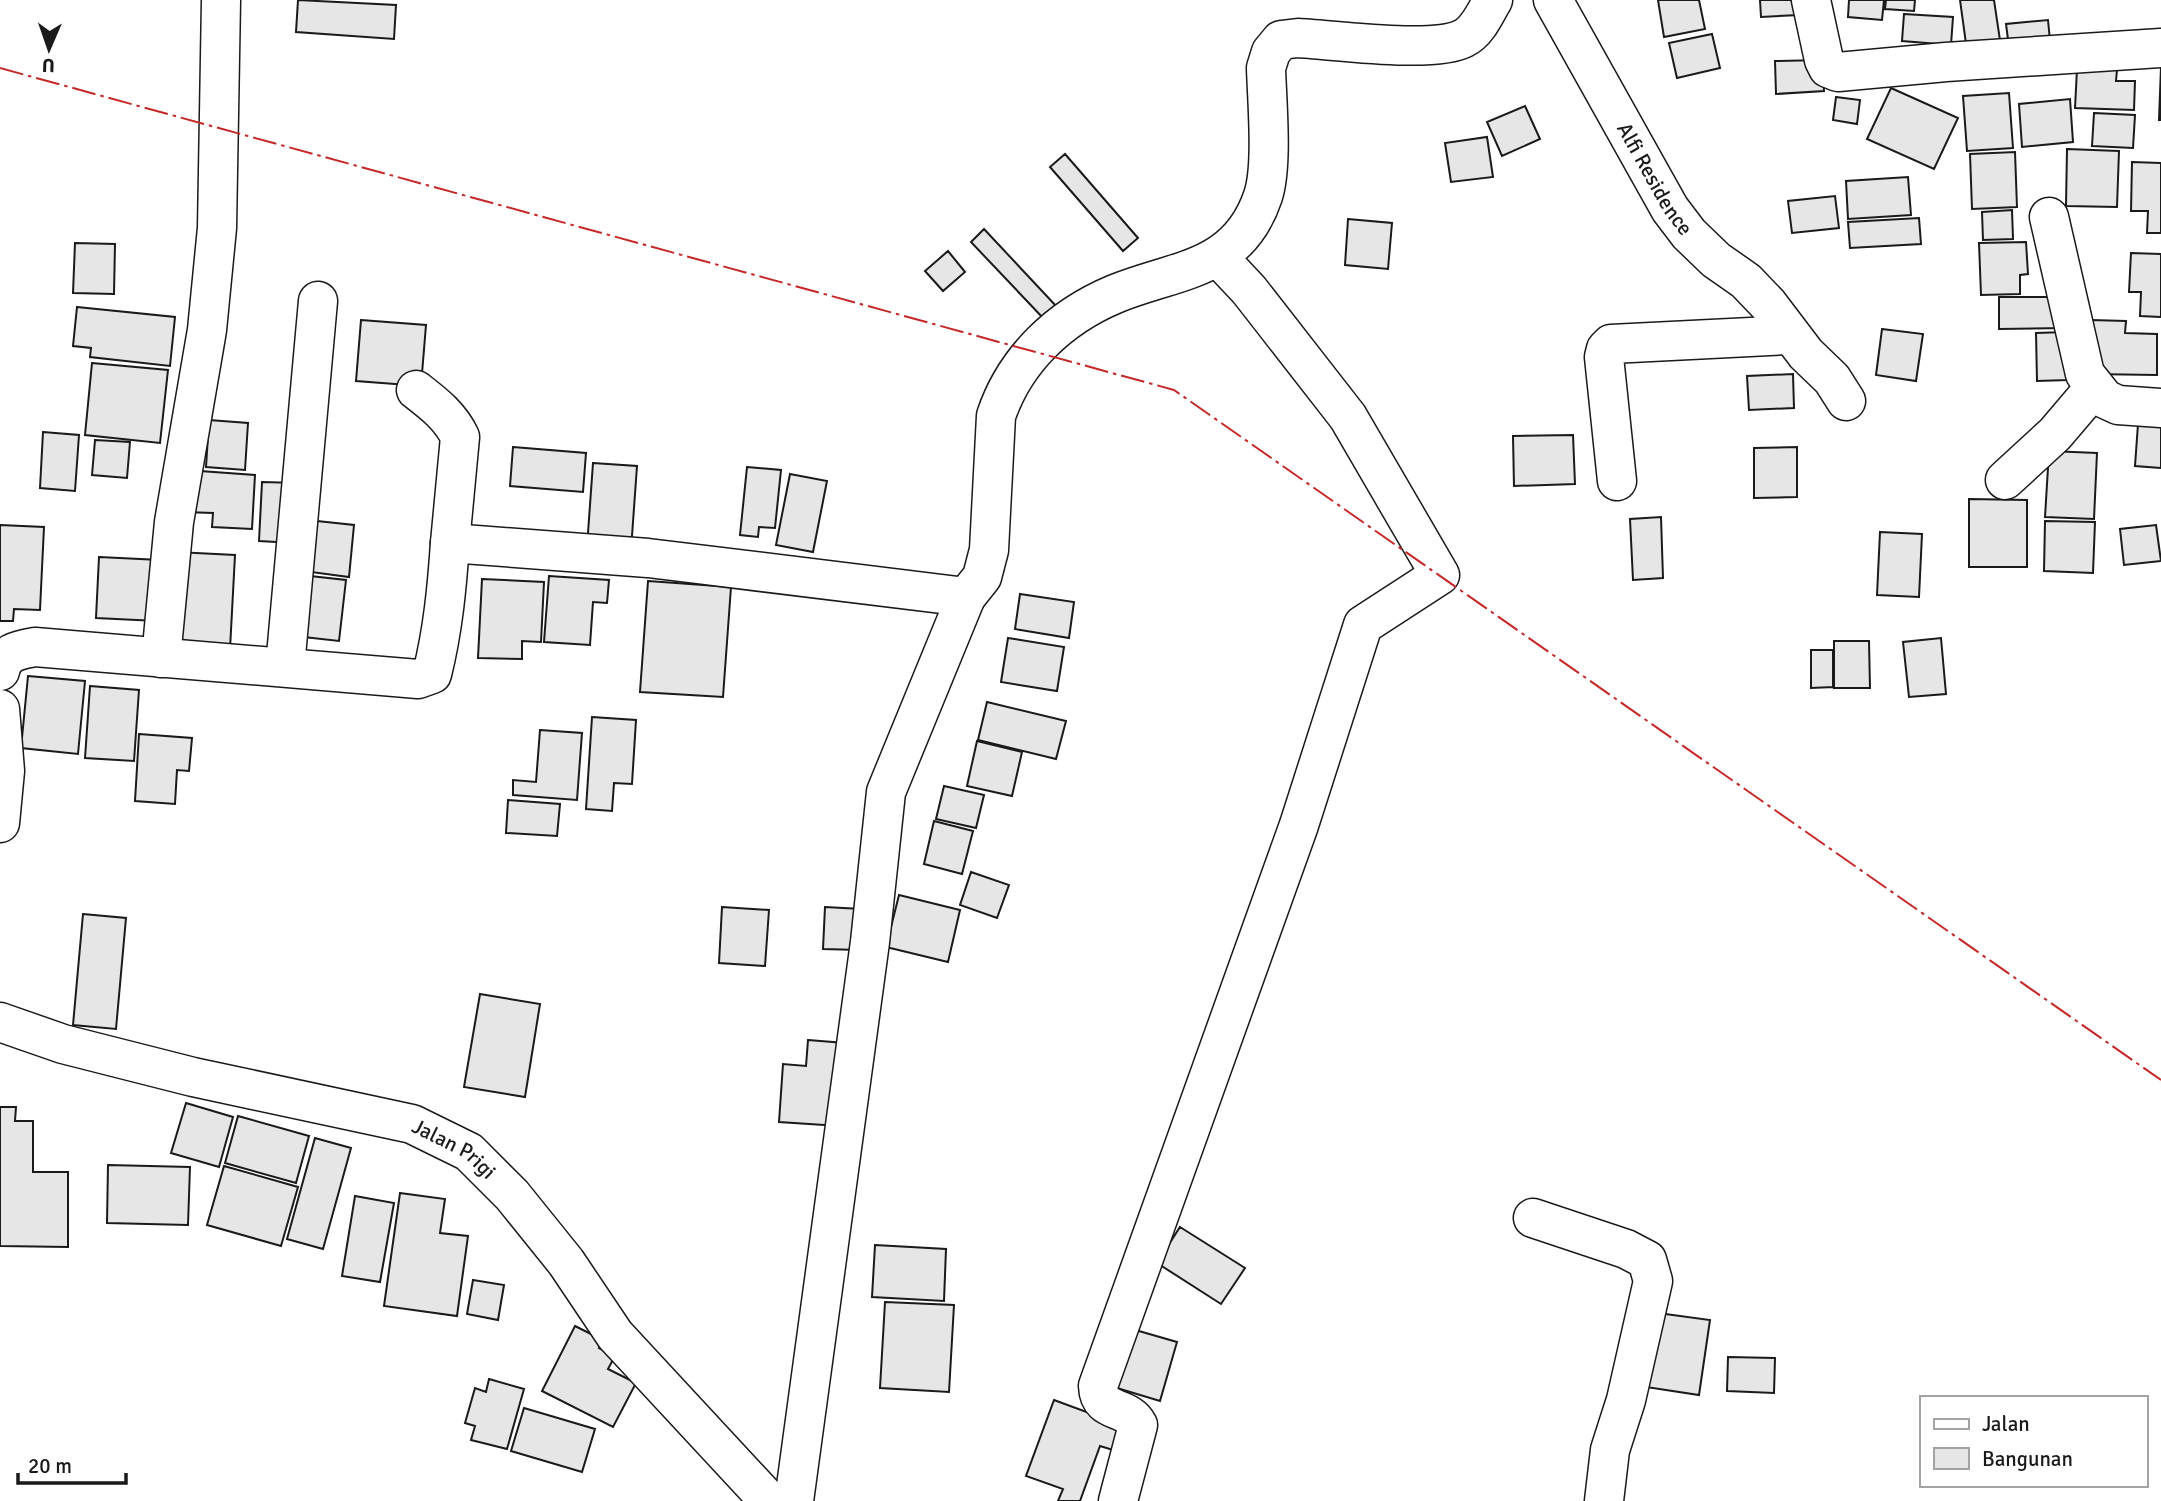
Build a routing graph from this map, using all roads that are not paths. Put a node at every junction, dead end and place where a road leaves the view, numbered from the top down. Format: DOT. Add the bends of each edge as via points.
graph roads {
  1 [pos="221,0"];
  2 [pos="1493,0"];
  3 [pos="1553,0"];
  4 [pos="1811,0"];
  5 [pos="2161,48"];
  6 [pos="2049,217"];
  7 [pos="1218,257"];
  8 [pos="318,301"];
  9 [pos="1789,335"];
  10 [pos="2095,387"];
  11 [pos="416,390"];
  12 [pos="1846,401"];
  13 [pos="2161,408"];
  14 [pos="2005,480"];
  15 [pos="1617,481"];
  16 [pos="450,543"];
  17 [pos="966,597"];
  18 [pos="161,658"];
  19 [pos="285,667"];
  20 [pos="0,671"];
  21 [pos="0,709"];
  22 [pos="0,822"];
  23 [pos="0,1021"];
  24 [pos="1533,1219"];
  25 [pos="769,1501"];
  26 [pos="794,1501"];
  27 [pos="1118,1501"];
  28 [pos="1604,1501"];
  1 -- 18 [label="street" via="217,228 207,330 174,522"];
  2 -- 7 [label="street" via="1474,31 1446,43 1405,46 1282,40 1271,52 1266,68 1264,195 1237,241"];
  3 -- 9 [label="street, Alfi Residence" via="1670,209 1689,234 1768,304"];
  4 -- 5 [label="street" via="1824,60 1838,72"];
  6 -- 10 [label="street" via="2079,353 2085,374"];
  7 -- 17 [label="street" via="1082,310 1039,344 1003,396 996,416 989,550 982,577"];
  7 -- 27 [label="street" via="1250,289 1348,417 1440,575 1363,625 1299,825 1098,1386 1104,1404 1132,1416 1138,1425"];
  8 -- 19 [label="street"];
  9 -- 12 [label="street, Alfi Residence" via="1832,379"];
  9 -- 15 [label="street" via="1611,344 1604,357"];
  10 -- 13 [label="street" via="2118,405"];
  10 -- 14 [label="street" via="2056,434"];
  11 -- 16 [label="street" via="439,407 460,437"];
  16 -- 17 [label="street" via="648,558"];
  16 -- 19 [label="street" via="432,674 418,679"];
  17 -- 26 [label="street" via="886,792"];
  18 -- 19 [label="street"];
  18 -- 20 [label="street" via="35,647 15,651 2,660"];
  21 -- 22 [label="street" via="5,771"];
  23 -- 25 [label="street, Jalan Prigi" via="63,1044 193,1077 412,1124 469,1152 512,1195 566,1262 615,1335"];
  24 -- 28 [label="street" via="1626,1249 1647,1260 1653,1281 1610,1450"];
}
